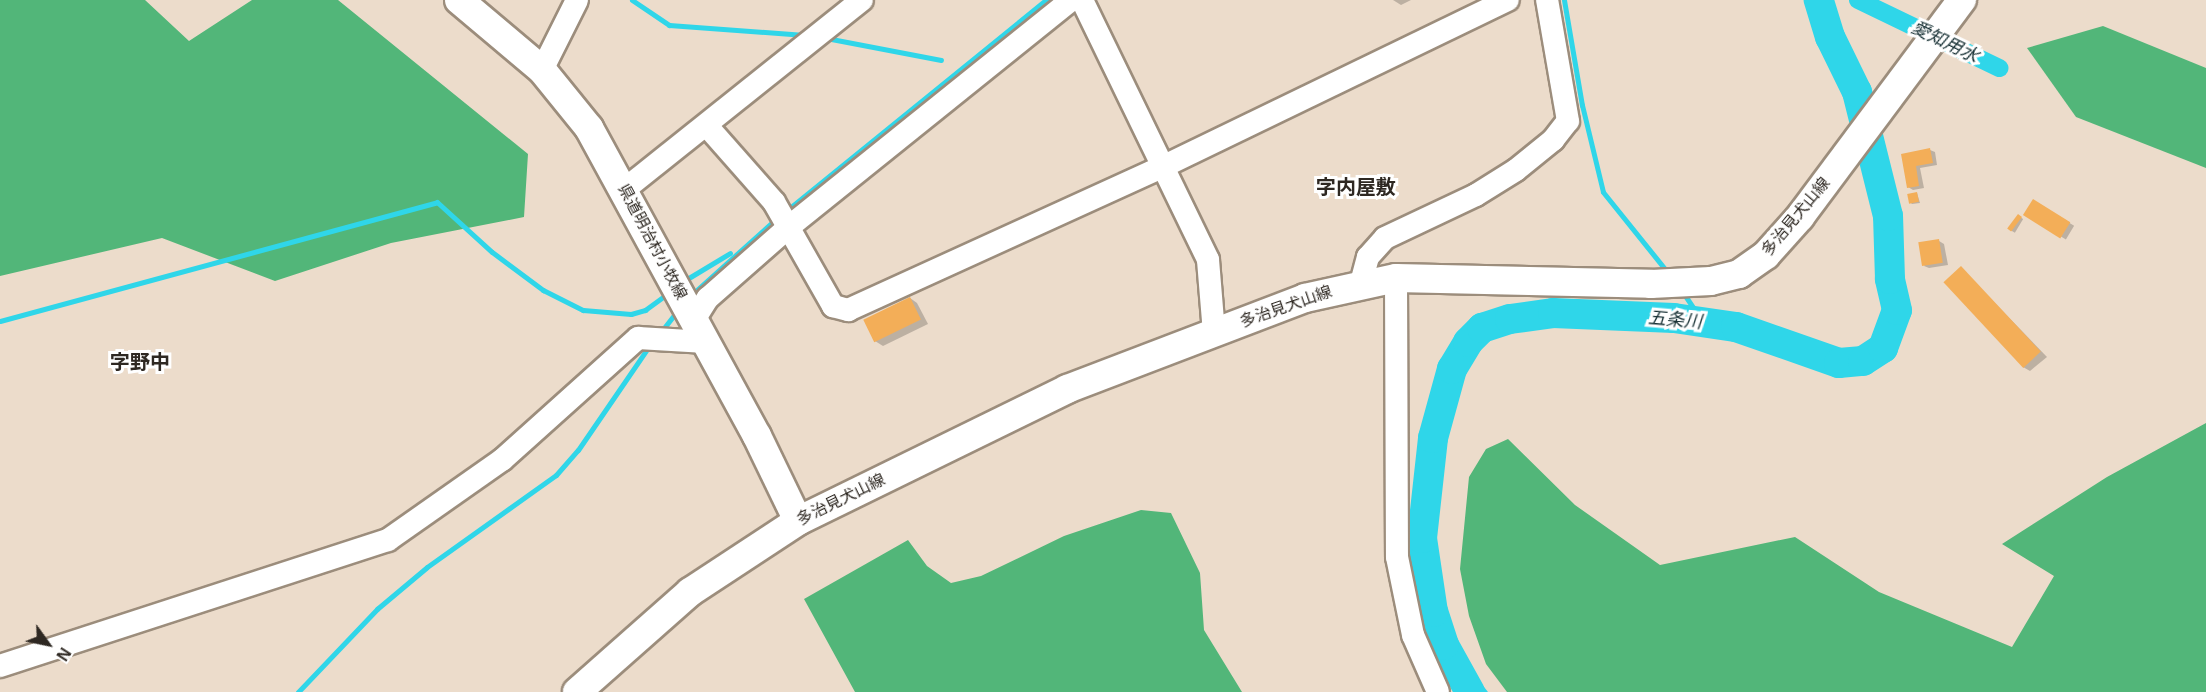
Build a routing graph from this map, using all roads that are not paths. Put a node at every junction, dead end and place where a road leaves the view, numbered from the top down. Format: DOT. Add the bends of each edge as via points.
graph roads {
  1 [pos="459,0"];
  2 [pos="577,0"];
  3 [pos="862,0"];
  4 [pos="1071,0"];
  5 [pos="1082,0"];
  6 [pos="1508,0"];
  7 [pos="1547,0"];
  8 [pos="1962,0"];
  9 [pos="542,70"];
  10 [pos="707,126"];
  11 [pos="1162,167"];
  12 [pos="625,189"];
  13 [pos="789,225"];
  14 [pos="1396,278"];
  15 [pos="1361,283"];
  16 [pos="697,325"];
  17 [pos="1214,333"];
  18 [pos="798,521"];
  19 [pos="0,666"];
  20 [pos="577,692"];
  21 [pos="1438,692"];
  1 -- 9 [label="main road, 県道明治村小牧線"];
  2 -- 9 [label="street"];
  3 -- 10 [label="street"];
  4 -- 13 [label="street"];
  5 -- 11 [label="street"];
  6 -- 11 [label="street"];
  7 -- 15 [label="street" via="1568,121 1553,140 1516,170 1476,195 1385,238 1368,257"];
  8 -- 14 [label="main road, 多治見犬山線" via="1886,105 1766,255 1739,274 1711,281 1651,284"];
  9 -- 12 [label="main road, 県道明治村小牧線" via="589,128"];
  10 -- 12 [label="street"];
  10 -- 13 [label="street"];
  11 -- 13 [label="street" via="848,310 833,306"];
  11 -- 17 [label="street" via="1208,260"];
  12 -- 16 [label="main road, 県道明治村小牧線"];
  13 -- 16 [label="street" via="708,298"];
  14 -- 15 [label="main road, 多治見犬山線"];
  14 -- 21 [label="street" via="1397,557 1413,635"];
  15 -- 17 [label="main road, 多治見犬山線" via="1305,298"];
  16 -- 18 [label="main road, 県道明治村小牧線"];
  16 -- 19 [label="street" via="668,340 638,338 502,460 388,540"];
  17 -- 18 [label="main road, 多治見犬山線" via="1067,389"];
  18 -- 20 [label="main road, 多治見犬山線" via="690,592"];
}
